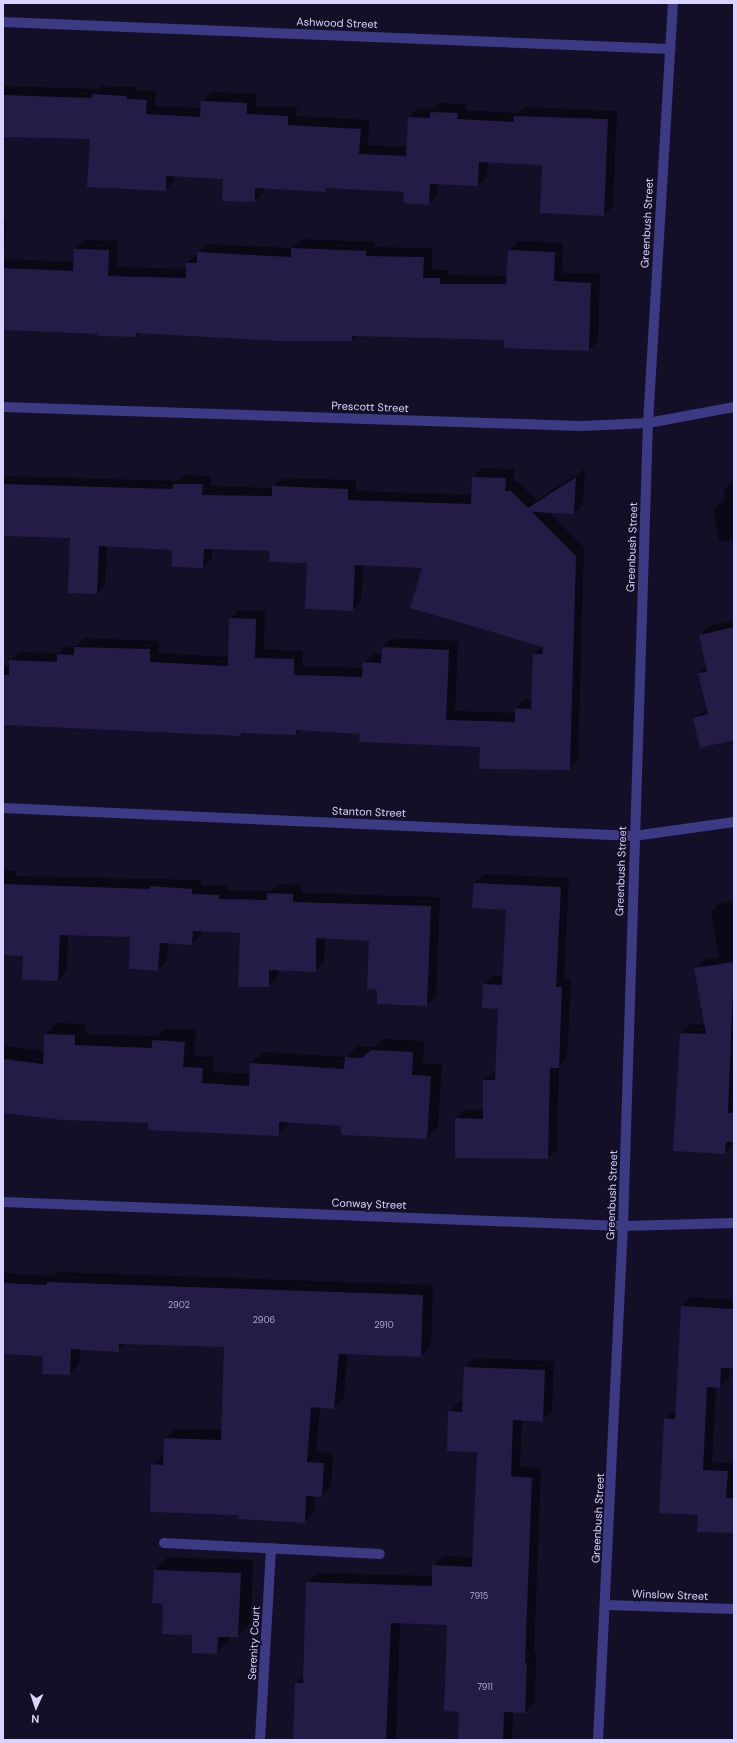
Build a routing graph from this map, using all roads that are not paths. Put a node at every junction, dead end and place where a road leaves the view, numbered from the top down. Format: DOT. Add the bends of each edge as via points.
graph roads {
  1 [pos="673,3"];
  2 [pos="3,22"];
  3 [pos="670,49"];
  4 [pos="3,407"];
  5 [pos="734,407"];
  6 [pos="648,423"];
  7 [pos="3,808"];
  8 [pos="734,822"];
  9 [pos="634,836"];
  10 [pos="3,1202"];
  11 [pos="734,1224"];
  12 [pos="623,1226"];
  13 [pos="164,1543"];
  14 [pos="271,1548"];
  15 [pos="380,1554"];
  16 [pos="606,1605"];
  17 [pos="734,1609"];
  18 [pos="260,1740"];
  19 [pos="598,1740"];
  1 -- 3 [label="street, Greenbush Street"];
  2 -- 3 [label="street, Ashwood Street"];
  3 -- 6 [label="street, Greenbush Street"];
  4 -- 6 [label="street, Prescott Street" via="581,426"];
  5 -- 6 [label="street, Prescott Street"];
  6 -- 9 [label="street, Greenbush Street"];
  7 -- 9 [label="street, Stanton Street"];
  8 -- 9 [label="street, Stanton Street"];
  9 -- 12 [label="street, Greenbush Street"];
  10 -- 12 [label="street, Conway Street"];
  11 -- 12 [label="street, Conway Street"];
  12 -- 16 [label="street, Greenbush Street"];
  13 -- 14 [label="street"];
  14 -- 15 [label="street"];
  14 -- 18 [label="street, Serenity Court"];
  16 -- 17 [label="street, Winslow Street"];
  16 -- 19 [label="street, Greenbush Street"];
}
